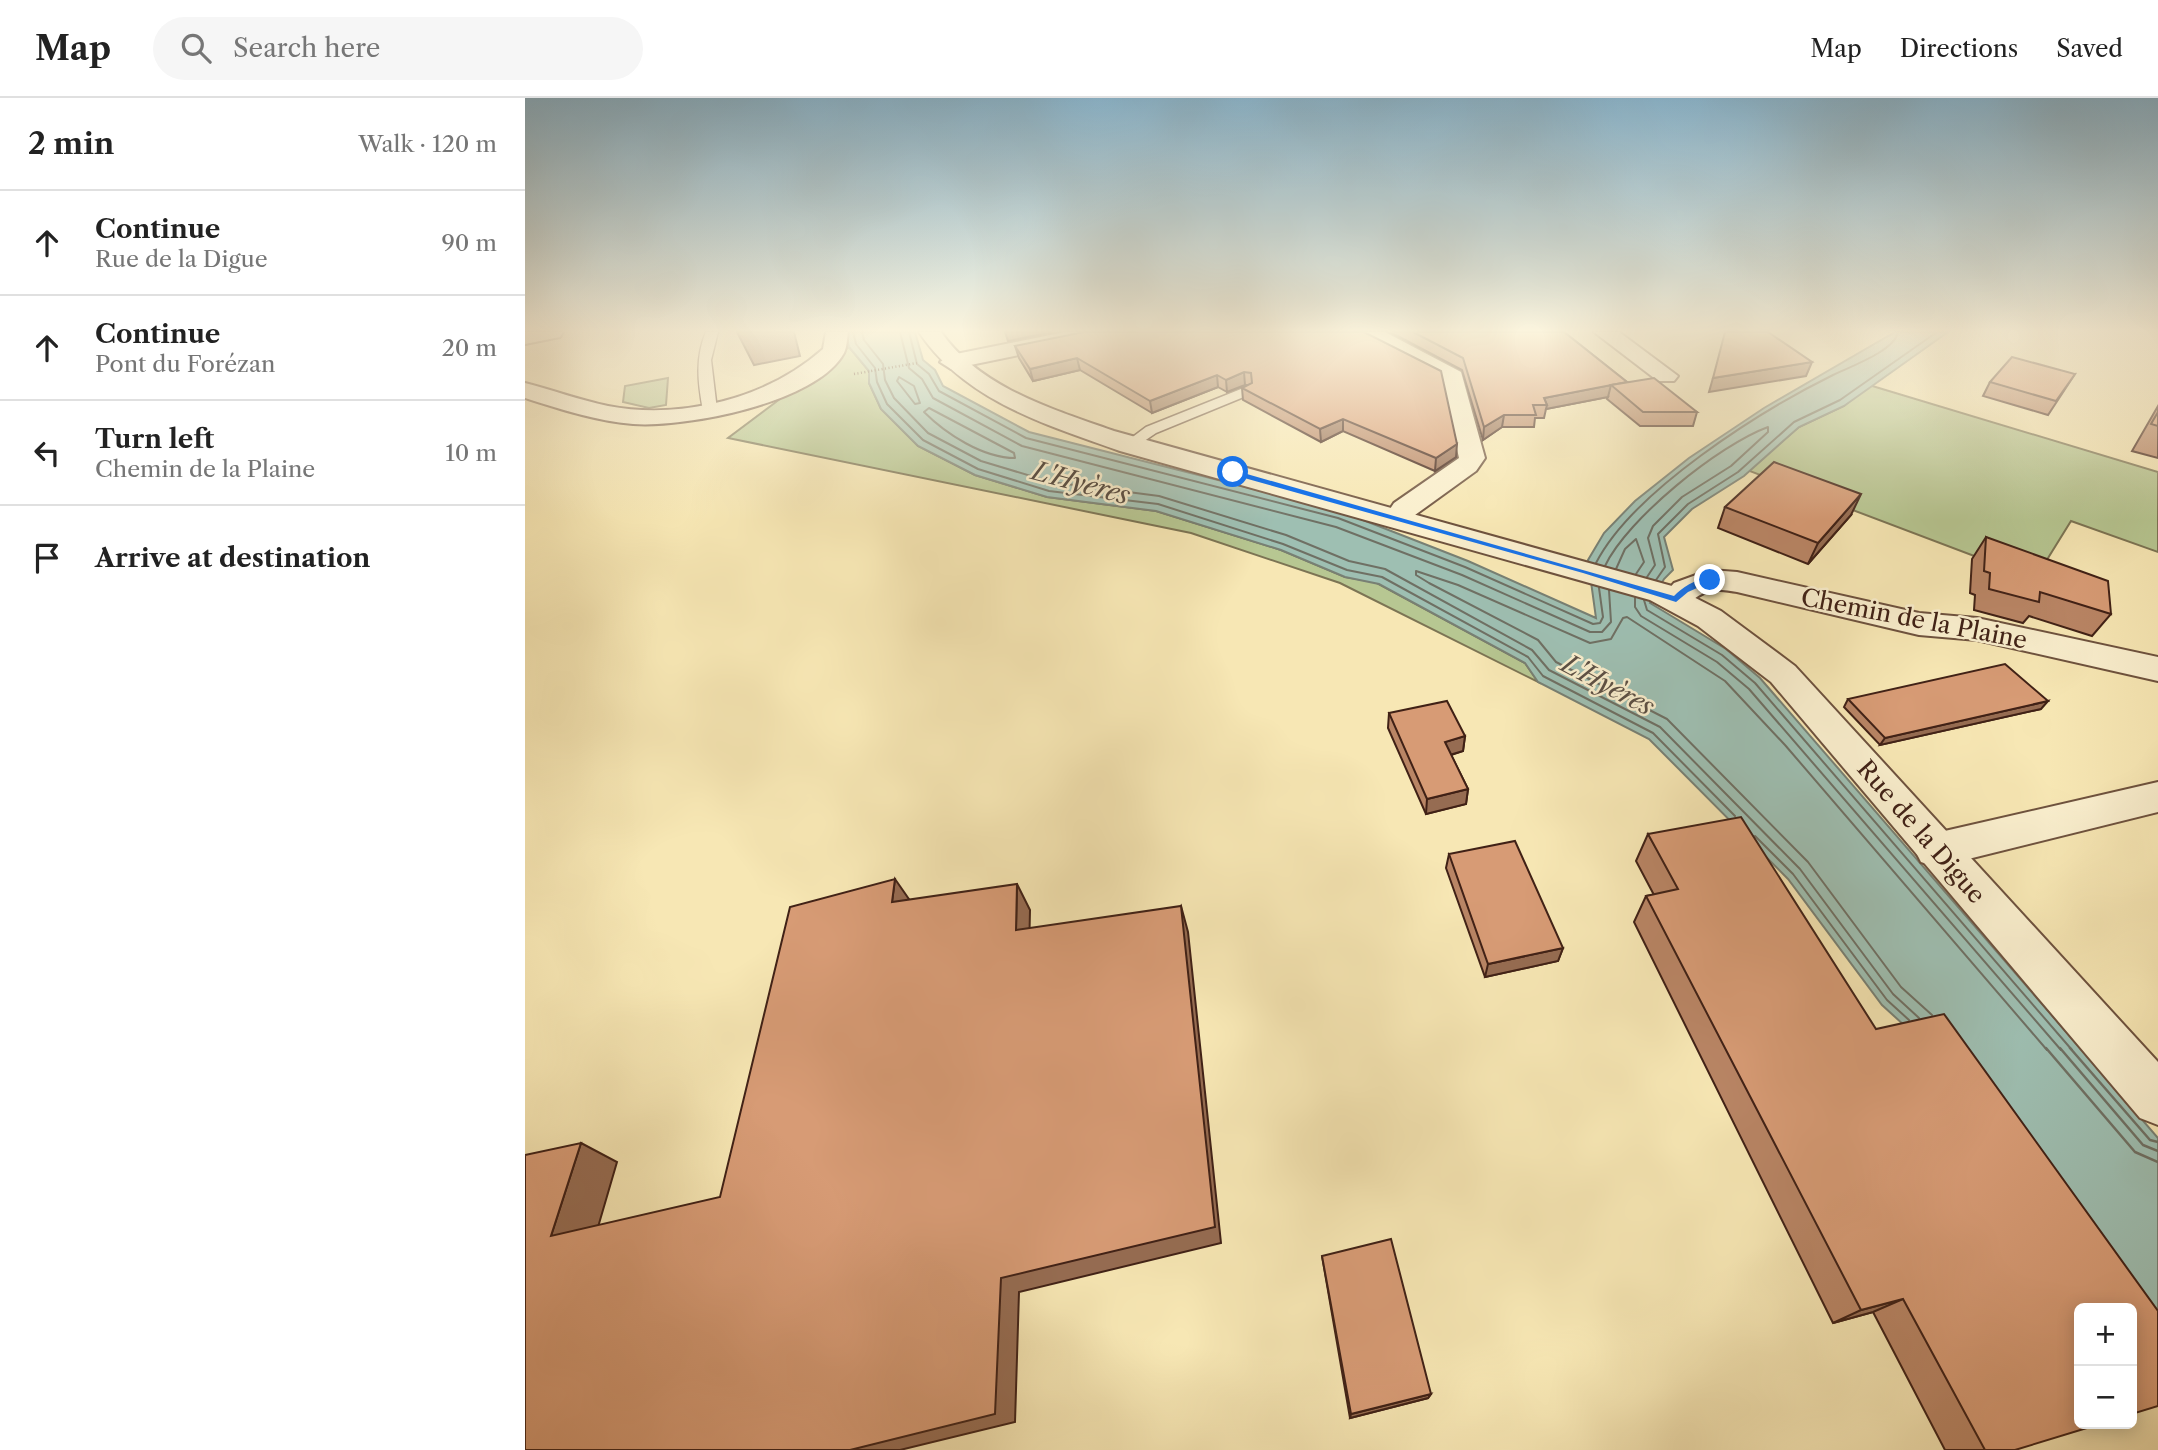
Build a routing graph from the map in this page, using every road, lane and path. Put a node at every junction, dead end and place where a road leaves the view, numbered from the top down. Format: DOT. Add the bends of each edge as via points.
graph roads {
  1 [pos="543,395"];
  2 [pos="707,395"];
  3 [pos="762,395"];
  4 [pos="1006,395"];
  5 [pos="1236,395"];
  6 [pos="1457,395"];
  7 [pos="710,411"];
  8 [pos="1129,445"];
  9 [pos="1398,518"];
  10 [pos="1668,596"];
  11 [pos="2158,668"];
  12 [pos="2158,797"];
  13 [pos="1936,850"];
  14 [pos="2158,1100"];
  1 -- 7 [label="street" via="608,414 637,417"];
  2 -- 7 [label="lane"];
  3 -- 7 [label="street"];
  4 -- 8 [label="street"];
  5 -- 8 [label="lane" via="1151,430"];
  6 -- 9 [label="street" via="1472,458 1403,509"];
  8 -- 9 [label="street"];
  9 -- 10 [label="street, Rue de la Digue"];
  10 -- 11 [label="street, Chemin de la Plaine" via="1710,580 1737,582 1919,624 1977,629"];
  10 -- 13 [label="street, Rue de la Digue" via="1745,643 1783,674"];
  12 -- 13 [label="street"];
  13 -- 14 [label="street, Rue de la Digue"];
}
